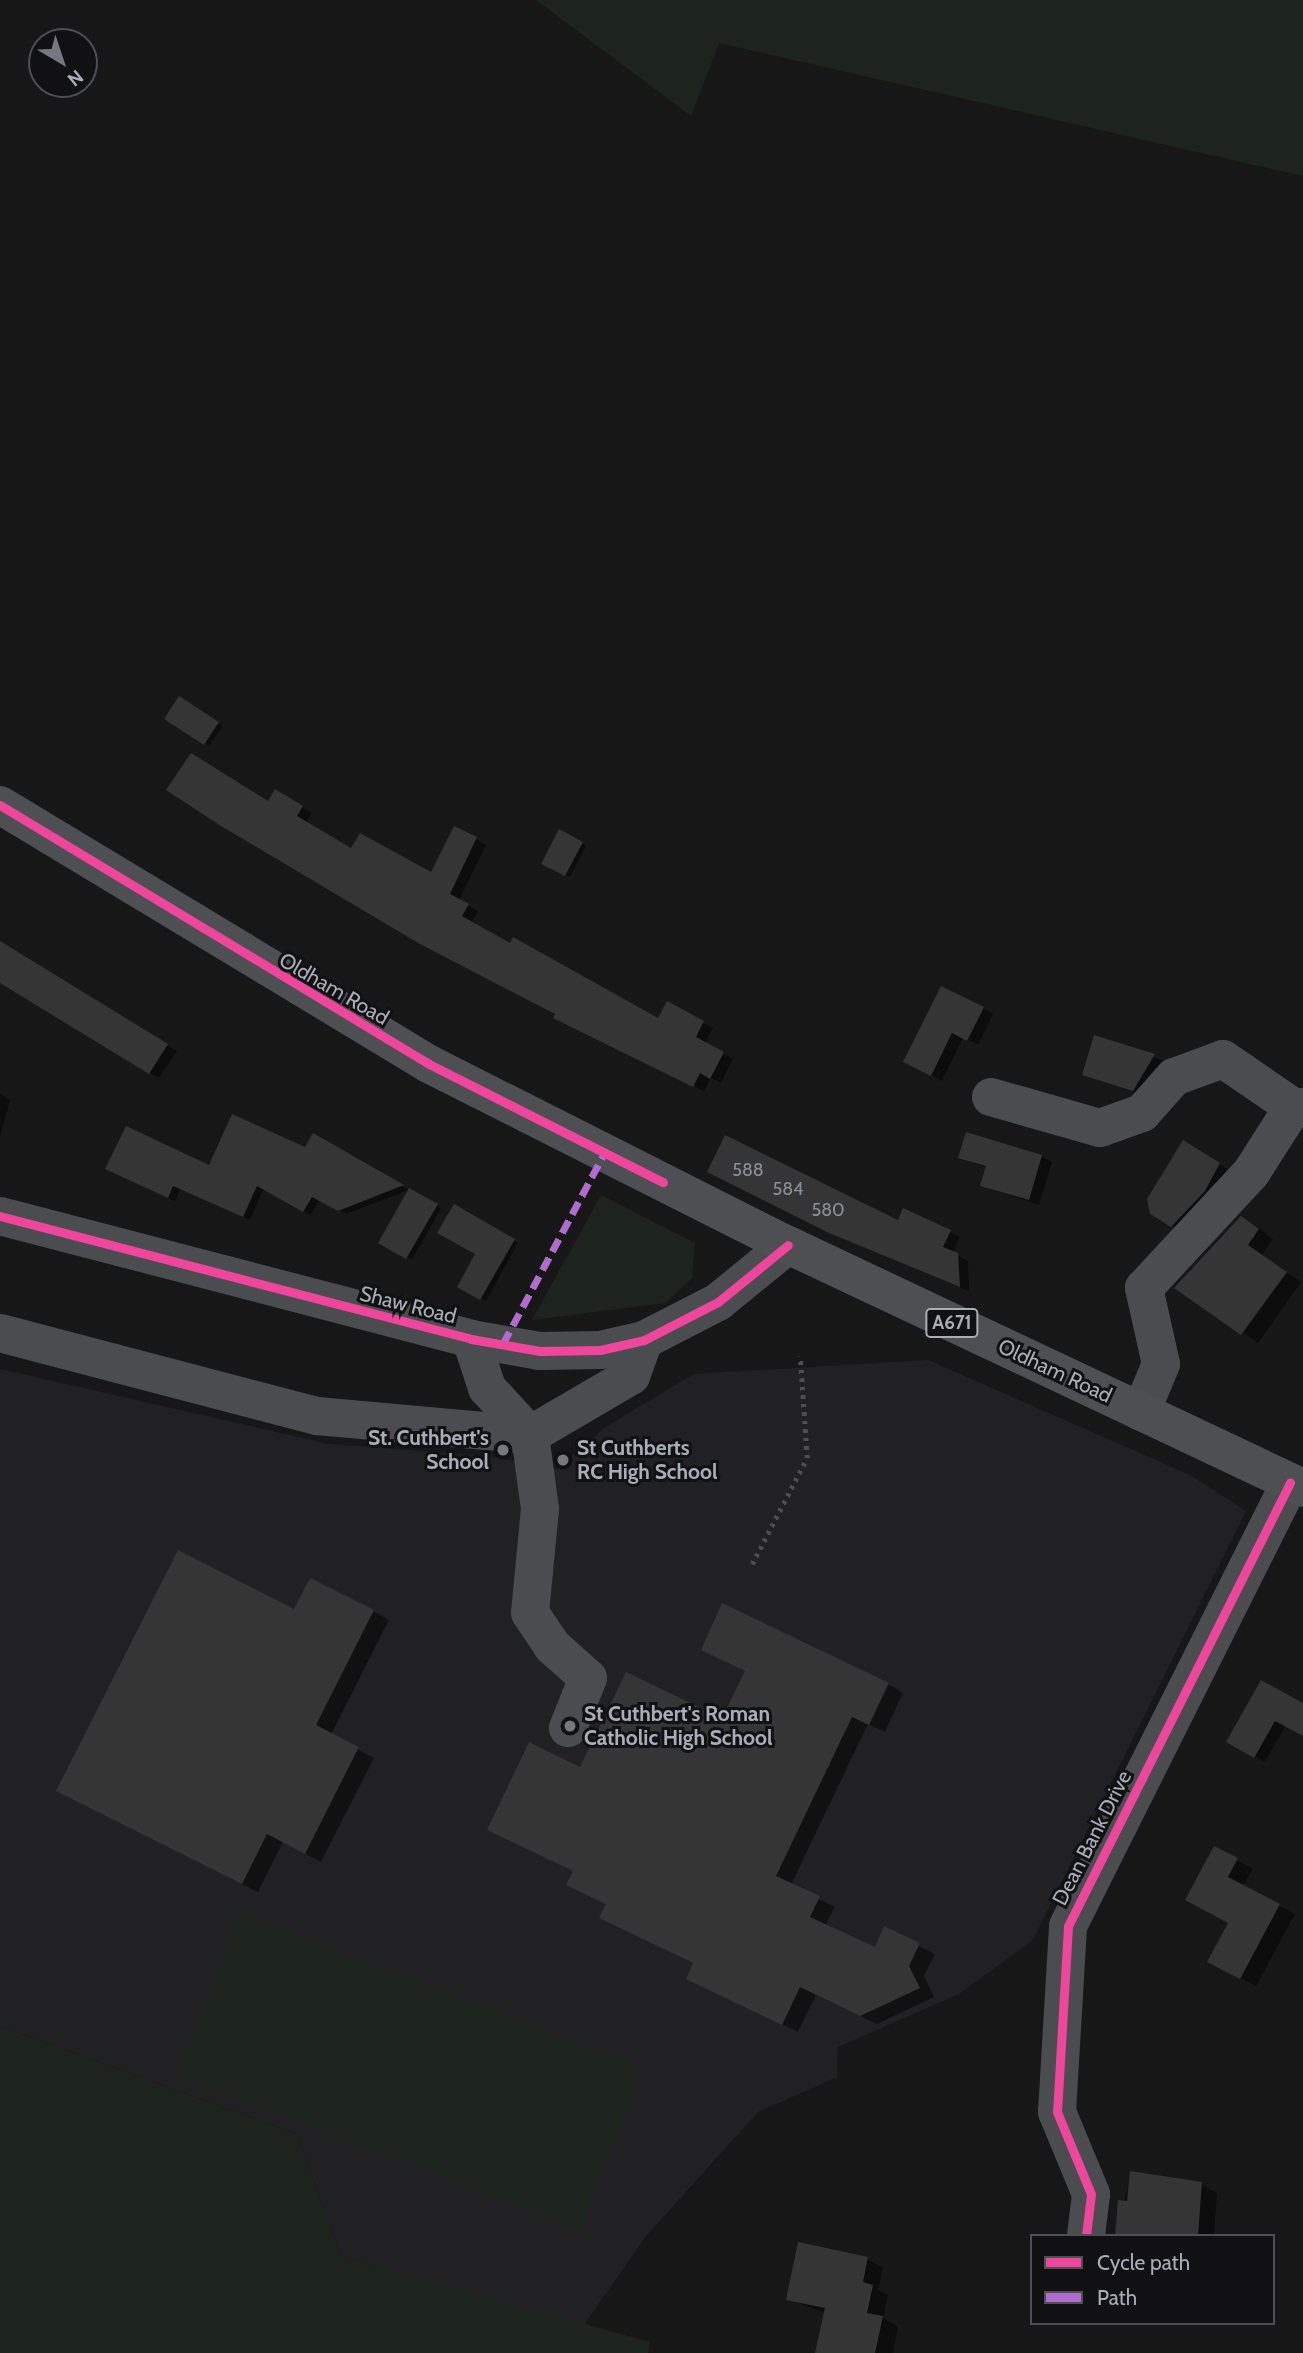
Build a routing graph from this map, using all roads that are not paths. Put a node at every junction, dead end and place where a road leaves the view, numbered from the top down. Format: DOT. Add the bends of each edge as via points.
graph roads {
  1 [pos="0,805"];
  2 [pos="991,1097"];
  3 [pos="1298,1107"];
  4 [pos="0,1216"];
  5 [pos="788,1245"];
  6 [pos="0,1333"];
  7 [pos="471,1339"];
  8 [pos="644,1340"];
  9 [pos="1141,1412"];
  10 [pos="530,1435"];
  11 [pos="1296,1485"];
  12 [pos="568,1728"];
  13 [pos="1086,2234"];
  1 -- 5 [label="main road, Oldham Road / A671" via="429,1064"];
  2 -- 3 [label="street" via="1100,1128 1142,1113 1174,1077 1223,1059"];
  3 -- 9 [label="street" via="1251,1173 1144,1288 1161,1364"];
  4 -- 7 [label="street, Shaw Road"];
  5 -- 8 [label="street, Shaw Road" via="718,1302"];
  5 -- 9 [label="main road, Oldham Road / A671"];
  6 -- 10 [label="street" via="317,1416"];
  7 -- 8 [label="street, Shaw Road" via="540,1351 600,1350"];
  7 -- 10 [label="street" via="487,1388"];
  8 -- 10 [label="street" via="631,1376"];
  9 -- 11 [label="main road, Oldham Road / A671"];
  10 -- 12 [label="street" via="540,1508 530,1613 552,1646 587,1678"];
  11 -- 13 [label="street, Dean Bank Drive" via="1068,1926 1057,2112 1091,2194"];
}
